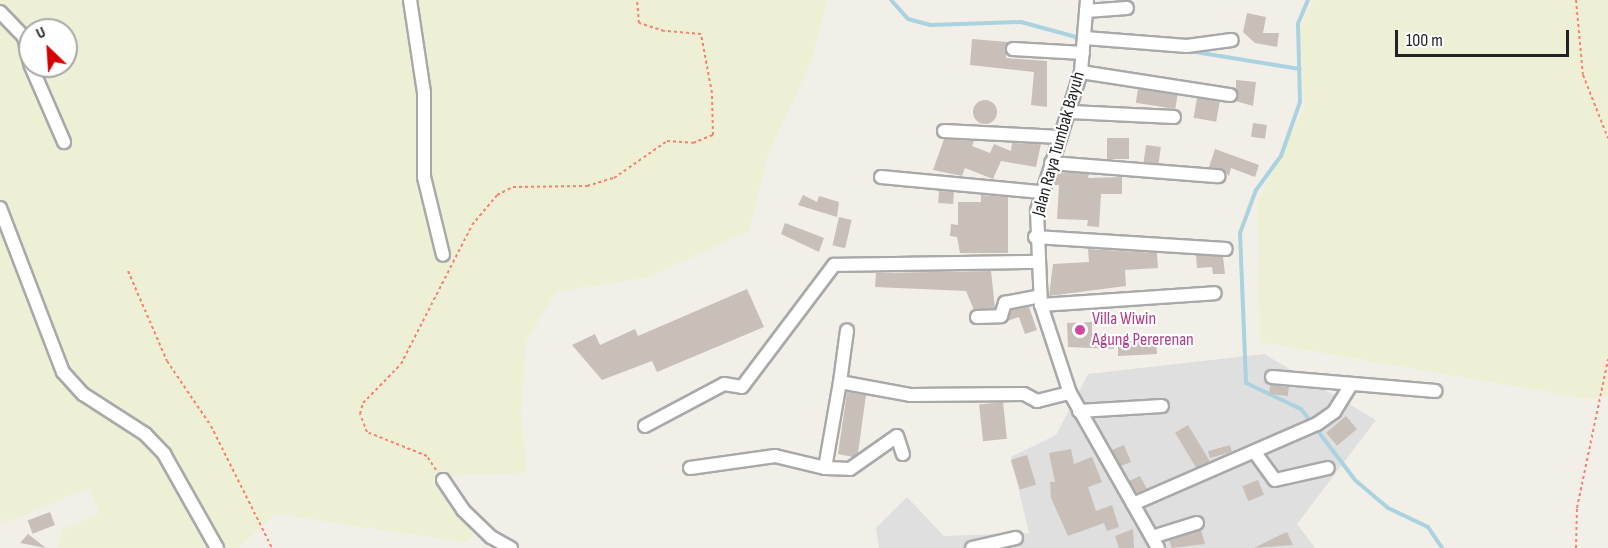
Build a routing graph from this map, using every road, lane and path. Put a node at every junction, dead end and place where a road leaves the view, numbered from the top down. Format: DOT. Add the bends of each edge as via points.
graph roads {
  1 [pos="410,0"];
  2 [pos="637,0"];
  3 [pos="1575,0"];
  4 [pos="1086,6"];
  5 [pos="1127,8"];
  6 [pos="0,12"];
  7 [pos="18,31"];
  8 [pos="1232,40"];
  9 [pos="1084,46"];
  10 [pos="1013,49"];
  11 [pos="1081,72"];
  12 [pos="37,78"];
  13 [pos="1230,94"];
  14 [pos="1070,112"];
  15 [pos="1174,117"];
  16 [pos="944,131"];
  17 [pos="1060,137"];
  18 [pos="1608,138"];
  19 [pos="64,142"];
  20 [pos="1051,163"];
  21 [pos="1218,176"];
  22 [pos="881,177"];
  23 [pos="1041,192"];
  24 [pos="0,208"];
  25 [pos="1035,237"];
  26 [pos="1226,249"];
  27 [pos="443,255"];
  28 [pos="1036,262"];
  29 [pos="128,271"];
  30 [pos="1215,292"];
  31 [pos="1041,301"];
  32 [pos="977,317"];
  33 [pos="847,330"];
  34 [pos="1608,358"];
  35 [pos="1272,377"];
  36 [pos="840,382"];
  37 [pos="1351,385"];
  38 [pos="1435,391"];
  39 [pos="1070,393"];
  40 [pos="1162,406"];
  41 [pos="1079,411"];
  42 [pos="645,426"];
  43 [pos="903,454"];
  44 [pos="1256,454"];
  45 [pos="690,468"];
  46 [pos="825,468"];
  47 [pos="1328,468"];
  48 [pos="443,480"];
  49 [pos="1133,504"];
  50 [pos="1197,523"];
  51 [pos="1016,538"];
  52 [pos="1155,543"];
  53 [pos="218,548"];
  54 [pos="272,548"];
  55 [pos="511,548"];
  56 [pos="972,548"];
  57 [pos="1576,548"];
  1 -- 27 [label="street" via="424,93 424,177"];
  2 -- 48 [label="path" via="639,23 664,31 701,34 712,93 713,135 693,143 667,141 614,178 587,186 513,187 497,195 472,225 401,364 363,403 360,414 367,432 427,456"];
  3 -- 18 [label="path" via="1583,75"];
  4 -- 5 [label="street"];
  4 -- 9 [label="street, Jalan Raya Tumbak Bayuh"];
  6 -- 7 [label="street"];
  8 -- 9 [label="street" via="1187,46"];
  9 -- 10 [label="street"];
  9 -- 11 [label="street, Jalan Raya Tumbak Bayuh"];
  11 -- 13 [label="street"];
  11 -- 14 [label="street, Jalan Raya Tumbak Bayuh"];
  12 -- 19 [label="street"];
  14 -- 15 [label="street"];
  14 -- 17 [label="street, Jalan Raya Tumbak Bayuh"];
  16 -- 17 [label="street"];
  17 -- 20 [label="street, Jalan Raya Tumbak Bayuh"];
  20 -- 21 [label="street"];
  20 -- 23 [label="street, Jalan Raya Tumbak Bayuh"];
  22 -- 23 [label="street"];
  23 -- 25 [label="street, Jalan Raya Tumbak Bayuh"];
  24 -- 53 [label="street" via="63,372 83,394 145,434 164,454"];
  25 -- 26 [label="street"];
  25 -- 28 [label="street, Jalan Raya Tumbak Bayuh"];
  28 -- 31 [label="street, Jalan Raya Tumbak Bayuh"];
  28 -- 42 [label="street" via="834,265 742,387 724,384"];
  29 -- 54 [label="path" via="167,361 211,426"];
  30 -- 31 [label="street"];
  31 -- 32 [label="street" via="1005,303 1001,316"];
  31 -- 39 [label="street, Jalan Raya Tumbak Bayuh"];
  33 -- 36 [label="street"];
  34 -- 57 [label="path" via="1577,508"];
  35 -- 37 [label="street"];
  36 -- 39 [label="street" via="910,395 1023,394 1037,401"];
  36 -- 46 [label="street"];
  37 -- 38 [label="street"];
  37 -- 44 [label="street" via="1334,412"];
  39 -- 41 [label="street, Jalan Raya Tumbak Bayuh"];
  40 -- 41 [label="street"];
  41 -- 49 [label="street, Jalan Raya Tumbak Bayuh"];
  43 -- 46 [label="street" via="897,436 850,469"];
  44 -- 47 [label="street" via="1275,480"];
  44 -- 49 [label="street"];
  45 -- 46 [label="street" via="775,456"];
  48 -- 55 [label="street" via="463,510 491,537"];
  49 -- 52 [label="street, Jalan Raya Tumbak Bayuh"];
  50 -- 52 [label="street"];
  51 -- 56 [label="street"];
}
